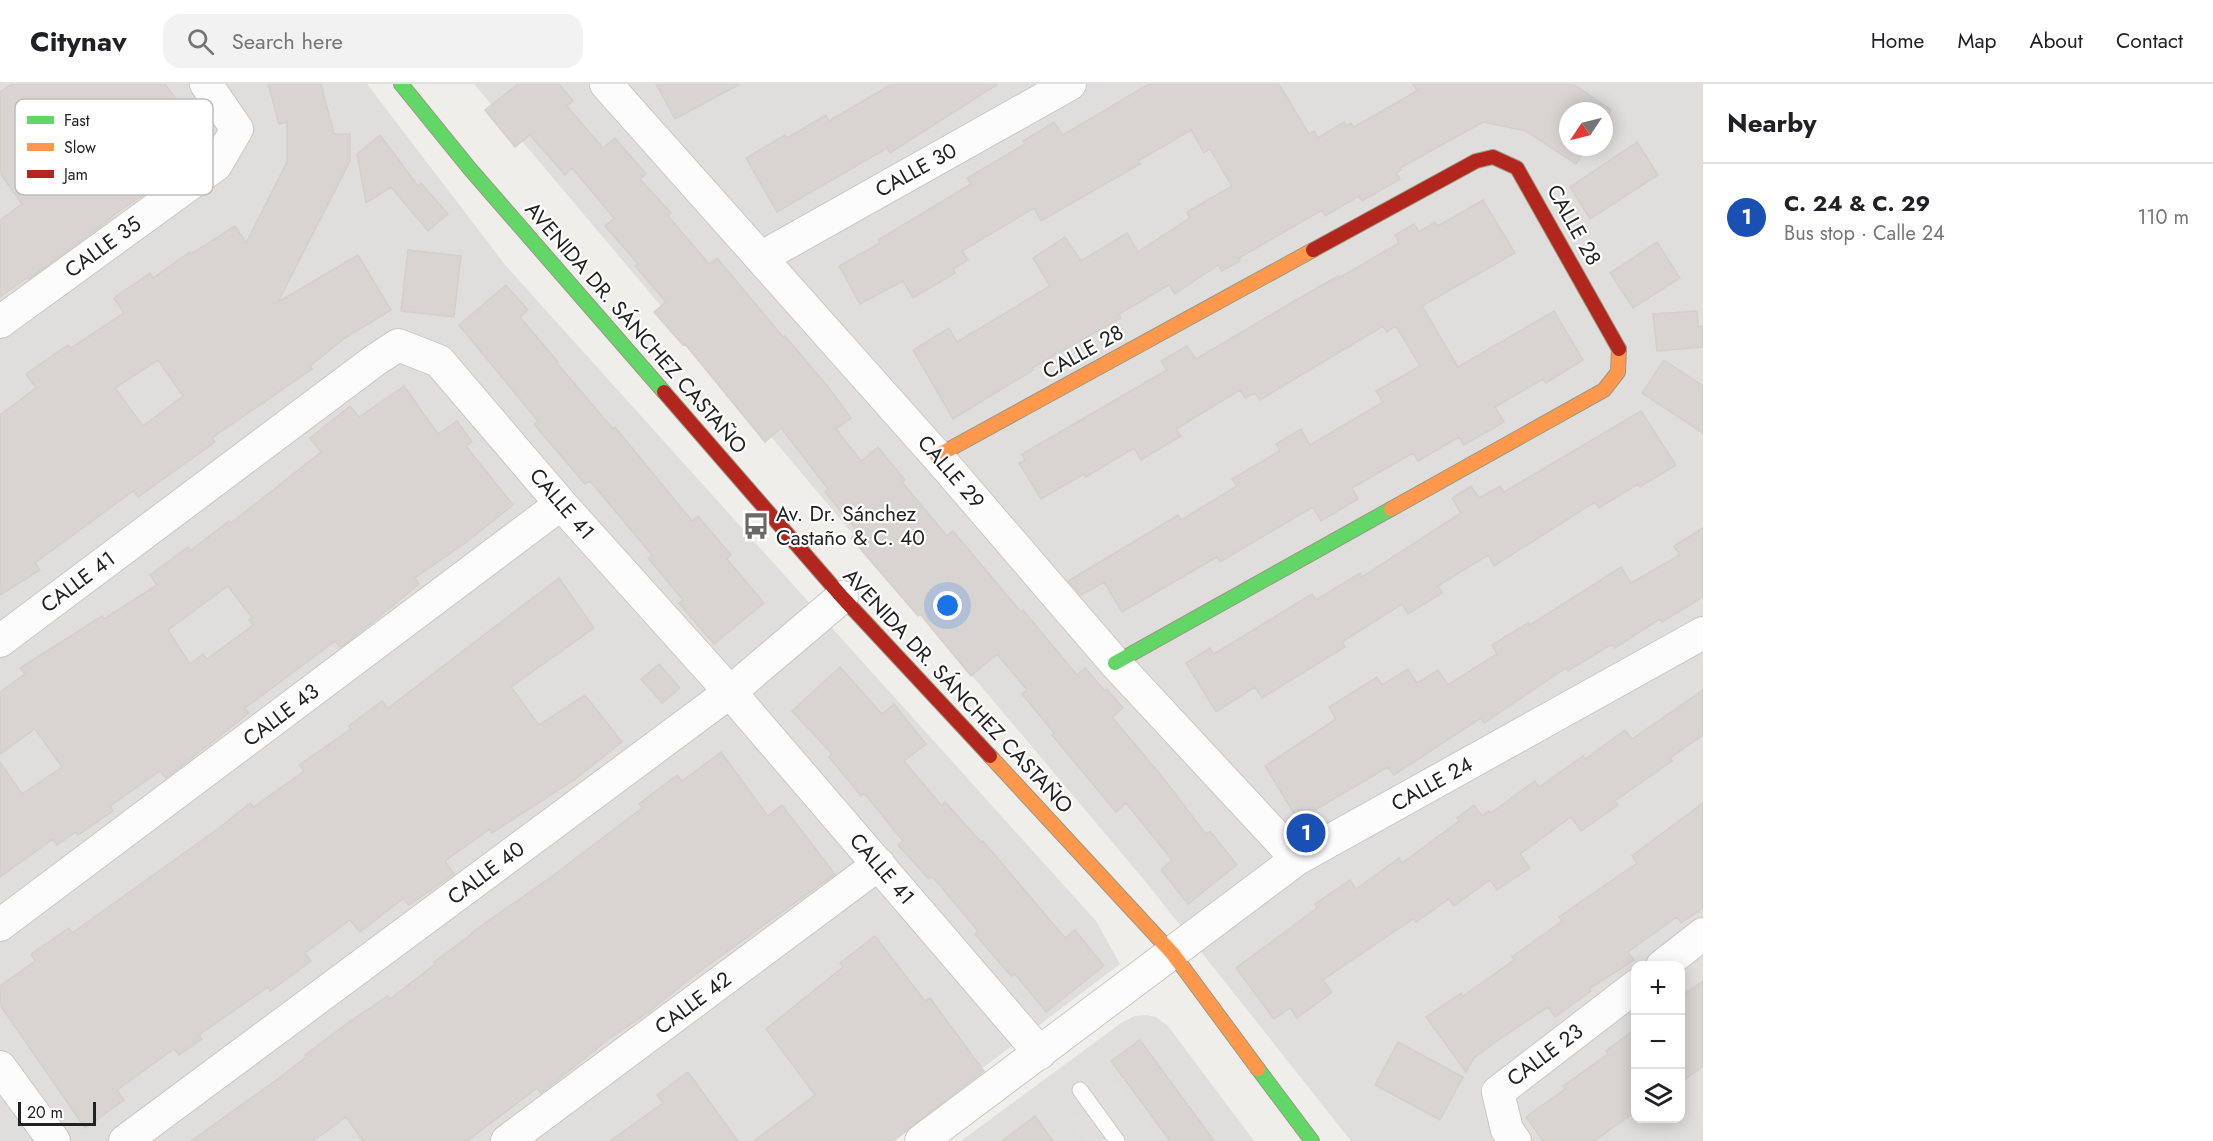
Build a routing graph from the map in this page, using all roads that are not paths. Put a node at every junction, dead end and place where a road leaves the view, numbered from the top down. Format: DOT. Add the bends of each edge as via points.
graph roads {
  1 [pos="206,84"];
  2 [pos="401,84"];
  3 [pos="606,84"];
  4 [pos="1070,84"];
  5 [pos="213,167"];
  6 [pos="175,195"];
  7 [pos="762,257"];
  8 [pos="0,322"];
  9 [pos="937,456"];
  10 [pos="561,504"];
  11 [pos="842,597"];
  12 [pos="1703,633"];
  13 [pos="0,641"];
  14 [pos="1115,663"];
  15 [pos="730,692"];
  16 [pos="1298,859"];
  17 [pos="879,864"];
  18 [pos="0,925"];
  19 [pos="1703,934"];
  20 [pos="1173,954"];
  21 [pos="1668,961"];
  22 [pos="1631,989"];
  23 [pos="1040,1053"];
  24 [pos="0,1067"];
  25 [pos="1080,1090"];
  26 [pos="54,1141"];
  27 [pos="125,1141"];
  28 [pos="507,1141"];
  29 [pos="921,1141"];
  30 [pos="1117,1141"];
  31 [pos="1312,1141"];
  32 [pos="1515,1141"];
  1 -- 5 [label="street, CALLE 35" via="237,129"];
  2 -- 11 [label="street, AVENIDA DR. SÁNCHEZ CASTAÑO" via="470,169"];
  3 -- 7 [label="street, CALLE 29"];
  4 -- 7 [label="street, CALLE 30"];
  6 -- 8 [label="street, CALLE 35"];
  7 -- 9 [label="street, CALLE 29"];
  9 -- 14 [label="street, CALLE 29"];
  9 -- 14 [label="street, CALLE 28" via="1476,161 1493,157 1517,168 1620,351 1617,372 1604,390"];
  10 -- 13 [label="street, CALLE 41" via="439,361 398,345"];
  10 -- 15 [label="street, CALLE 41"];
  10 -- 18 [label="street, CALLE 43"];
  11 -- 15 [label="street, CALLE 40"];
  11 -- 20 [label="street, AVENIDA DR. SÁNCHEZ CASTAÑO"];
  12 -- 16 [label="street, CALLE 24"];
  14 -- 16 [label="street, CALLE 29"];
  15 -- 17 [label="street, CALLE 41"];
  15 -- 27 [label="street, CALLE 40"];
  16 -- 20 [label="street, CALLE 24"];
  17 -- 23 [label="street, CALLE 41"];
  17 -- 28 [label="street, CALLE 42"];
  19 -- 21 [label="street"];
  20 -- 23 [label="street, CALLE 24"];
  20 -- 31 [label="street, AVENIDA DR. SÁNCHEZ CASTAÑO"];
  22 -- 32 [label="street, CALLE 23" via="1498,1092 1507,1130"];
  23 -- 29 [label="street, CALLE 24"];
  24 -- 26 [label="street"];
  25 -- 30 [label="lane"];
}
